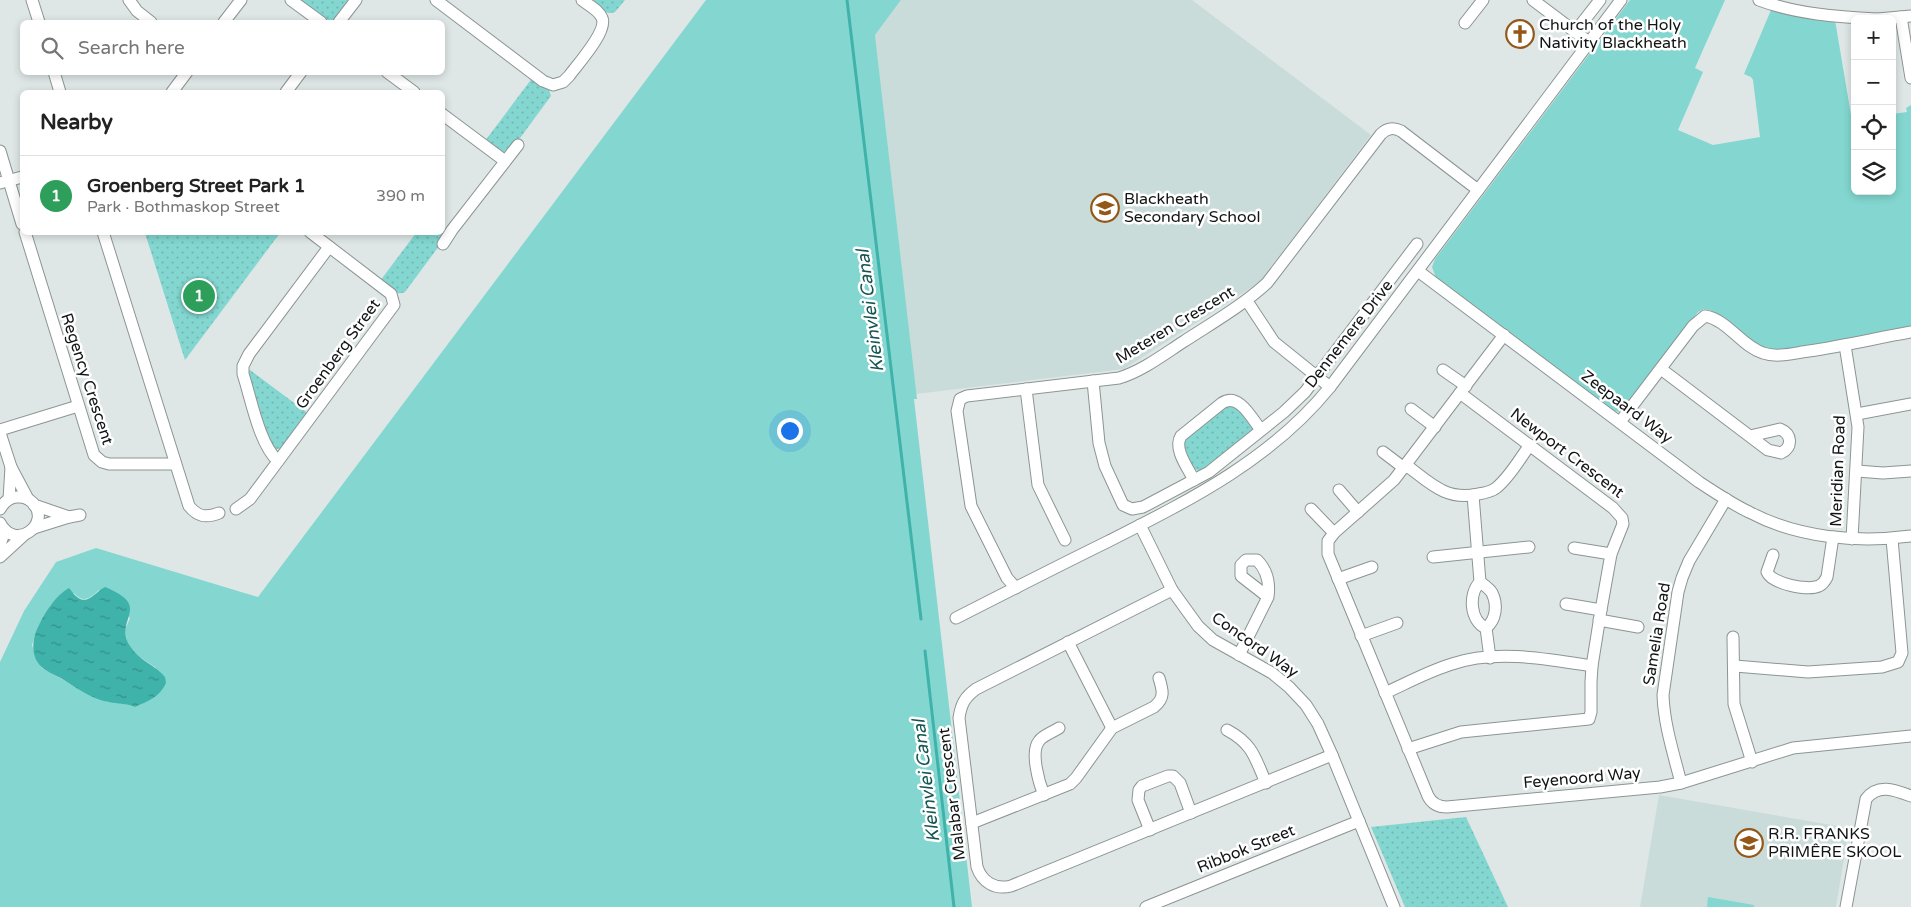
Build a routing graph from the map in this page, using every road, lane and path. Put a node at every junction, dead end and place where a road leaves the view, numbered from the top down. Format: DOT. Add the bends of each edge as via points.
graph roads {
  1 [pos="32,0"];
  2 [pos="129,0"];
  3 [pos="241,0"];
  4 [pos="291,0"];
  5 [pos="356,0"];
  6 [pos="436,0"];
  7 [pos="582,0"];
  8 [pos="1483,0"];
  9 [pos="1534,0"];
  10 [pos="1600,0"];
  11 [pos="1621,0"];
  12 [pos="1759,0"];
  13 [pos="1851,16"];
  14 [pos="1906,17"];
  15 [pos="38,20"];
  16 [pos="148,20"];
  17 [pos="226,20"];
  18 [pos="318,20"];
  19 [pos="341,20"];
  20 [pos="1465,23"];
  21 [pos="1575,32"];
  22 [pos="1590,43"];
  23 [pos="55,75"];
  24 [pos="185,75"];
  25 [pos="299,75"];
  26 [pos="391,75"];
  27 [pos="1911,78"];
  28 [pos="59,90"];
  29 [pos="174,90"];
  30 [pos="288,90"];
  31 [pos="411,90"];
  32 [pos="445,116"];
  33 [pos="518,145"];
  34 [pos="0,151"];
  35 [pos="505,161"];
  36 [pos="20,178"];
  37 [pos="5,182"];
  38 [pos="1478,190"];
  39 [pos="20,219"];
  40 [pos="447,226"];
  41 [pos="26,235"];
  42 [pos="104,235"];
  43 [pos="314,235"];
  44 [pos="443,244"];
  45 [pos="1417,244"];
  46 [pos="329,247"];
  47 [pos="1418,271"];
  48 [pos="1247,301"];
  49 [pos="1911,332"];
  50 [pos="1504,335"];
  51 [pos="1845,345"];
  52 [pos="1661,369"];
  53 [pos="1443,370"];
  54 [pos="1316,377"];
  55 [pos="1093,381"];
  56 [pos="1330,387"];
  57 [pos="1026,389"];
  58 [pos="1463,390"];
  59 [pos="1911,404"];
  60 [pos="78,406"];
  61 [pos="1411,410"];
  62 [pos="1857,414"];
  63 [pos="1620,422"];
  64 [pos="1435,427"];
  65 [pos="1262,430"];
  66 [pos="0,431"];
  67 [pos="1750,436"];
  68 [pos="1530,445"];
  69 [pos="1383,452"];
  70 [pos="278,461"];
  71 [pos="175,464"];
  72 [pos="1405,466"];
  73 [pos="11,467"];
  74 [pos="1857,471"];
  75 [pos="1911,471"];
  76 [pos="1194,480"];
  77 [pos="1339,490"];
  78 [pos="1473,496"];
  79 [pos="1726,499"];
  80 [pos="31,502"];
  81 [pos="3,504"];
  82 [pos="236,508"];
  83 [pos="1311,509"];
  84 [pos="1358,512"];
  85 [pos="219,513"];
  86 [pos="1140,526"];
  87 [pos="2,527"];
  88 [pos="34,528"];
  89 [pos="1334,533"];
  90 [pos="24,535"];
  91 [pos="1911,536"];
  92 [pos="1833,537"];
  93 [pos="1852,539"];
  94 [pos="1892,539"];
  95 [pos="1064,540"];
  96 [pos="0,544"];
  97 [pos="1529,547"];
  98 [pos="1574,548"];
  99 [pos="1478,552"];
  100 [pos="1612,554"];
  101 [pos="1773,555"];
  102 [pos="0,557"];
  103 [pos="1433,557"];
  104 [pos="1372,567"];
  105 [pos="1338,579"];
  106 [pos="1480,582"];
  107 [pos="1016,588"];
  108 [pos="1172,590"];
  109 [pos="1268,596"];
  110 [pos="1566,604"];
  111 [pos="1600,615"];
  112 [pos="956,618"];
  113 [pos="1396,623"];
  114 [pos="1638,627"];
  115 [pos="1486,628"];
  116 [pos="1361,636"];
  117 [pos="1733,637"];
  118 [pos="1068,642"];
  119 [pos="1239,654"];
  120 [pos="1490,658"];
  121 [pos="1592,666"];
  122 [pos="1734,666"];
  123 [pos="1159,678"];
  124 [pos="1385,693"];
  125 [pos="1059,728"];
  126 [pos="1112,728"];
  127 [pos="1227,730"];
  128 [pos="1911,736"];
  129 [pos="1408,749"];
  130 [pos="1332,755"];
  131 [pos="1752,762"];
  132 [pos="1266,783"];
  133 [pos="1682,783"];
  134 [pos="1044,795"];
  135 [pos="1911,796"];
  136 [pos="1191,813"];
  137 [pos="1359,821"];
  138 [pos="972,823"];
  139 [pos="1150,830"];
  140 [pos="1146,907"];
  141 [pos="1394,907"];
  142 [pos="1846,907"];
  1 -- 15 [label="street"];
  2 -- 16 [label="street"];
  3 -- 17 [label="street"];
  4 -- 18 [label="street"];
  5 -- 19 [label="street"];
  6 -- 7 [label="street" via="543,81 553,85 569,76 602,30 603,20 599,13"];
  8 -- 20 [label="street"];
  9 -- 21 [label="street"];
  10 -- 21 [label="street"];
  11 -- 22 [label="street, Dennemere Drive"];
  12 -- 13 [label="street" via="1788,9"];
  14 -- 27 [label="street"];
  21 -- 22 [label="street"];
  22 -- 38 [label="street, Dennemere Drive"];
  23 -- 28 [label="street"];
  24 -- 29 [label="street"];
  25 -- 30 [label="street"];
  26 -- 31 [label="street"];
  32 -- 35 [label="street"];
  33 -- 35 [label="street"];
  34 -- 37 [label="street"];
  35 -- 40 [label="street"];
  36 -- 37 [label="street"];
  37 -- 39 [label="street"];
  38 -- 47 [label="street, Dennemere Drive"];
  38 -- 48 [label="street, Meteren Crescent" via="1401,131 1386,130 1274,275"];
  40 -- 44 [label="street"];
  41 -- 60 [label="street, Regency Crescent"];
  42 -- 71 [label="street"];
  43 -- 46 [label="street, Groenberg Street"];
  45 -- 54 [label="street, Dennemere Drive"];
  46 -- 70 [label="street" via="243,366 264,442"];
  46 -- 70 [label="street, Groenberg Street" via="391,294 394,305"];
  47 -- 50 [label="street, Zeepaard Way"];
  47 -- 56 [label="street, Dennemere Drive"];
  48 -- 54 [label="street" via="1274,342"];
  48 -- 55 [label="street, Meteren Crescent" via="1135,372 1120,378"];
  49 -- 51 [label="street"];
  50 -- 58 [label="street"];
  50 -- 63 [label="street, Zeepaard Way"];
  51 -- 52 [label="street" via="1782,355 1765,354 1713,318 1705,316 1692,326"];
  51 -- 62 [label="street, Meridian Road"];
  52 -- 63 [label="street"];
  52 -- 67 [label="street"];
  53 -- 58 [label="street"];
  54 -- 56 [label="street"];
  54 -- 65 [label="street, Dennemere Drive" via="1292,406"];
  55 -- 57 [label="street, Meteren Crescent"];
  55 -- 76 [label="street, Dennemere Drive" via="1101,453 1126,508 1142,507"];
  56 -- 86 [label="street, Dennemere Drive" via="1290,428 1233,473"];
  57 -- 95 [label="street" via="1038,485"];
  57 -- 107 [label="street, Meteren Crescent" via="967,396 960,399 957,408 971,506 1007,578"];
  58 -- 64 [label="street"];
  58 -- 68 [label="street, Newport Crescent"];
  59 -- 62 [label="street"];
  60 -- 66 [label="street"];
  60 -- 71 [label="street, Regency Crescent" via="92,452 102,462"];
  61 -- 64 [label="street"];
  62 -- 74 [label="street, Meridian Road"];
  63 -- 79 [label="street, Zeepaard Way"];
  64 -- 72 [label="street"];
  65 -- 76 [label="street, Dennemere Drive"];
  65 -- 76 [label="street" via="1238,401 1222,403 1179,439 1178,450"];
  66 -- 73 [label="street"];
  68 -- 78 [label="street" via="1497,487"];
  68 -- 100 [label="street, Newport Crescent" via="1619,513 1623,524"];
  69 -- 72 [label="street"];
  70 -- 82 [label="street, Groenberg Street" via="250,499"];
  71 -- 85 [label="street" via="193,512 209,517"];
  72 -- 78 [label="street" via="1446,493"];
  72 -- 84 [label="street" via="1388,487"];
  73 -- 80 [label="street"];
  73 -- 81 [label="street"];
  74 -- 75 [label="street"];
  74 -- 93 [label="street, Meridian Road"];
  77 -- 84 [label="street"];
  78 -- 99 [label="street"];
  79 -- 92 [label="street, Zeepaard Way" via="1776,523"];
  79 -- 133 [label="street, Samelia Road" via="1689,561 1678,592 1664,705"];
  80 -- 81 [label="street" via="16,496"];
  80 -- 88 [label="street" via="38,516"];
  80 -- 88 [label="street" via="75,516"];
  83 -- 89 [label="street"];
  84 -- 89 [label="street"];
  86 -- 107 [label="street, Dennemere Drive"];
  86 -- 108 [label="street, Concord Way"];
  87 -- 90 [label="street" via="16,536"];
  87 -- 96 [label="street"];
  88 -- 90 [label="street"];
  89 -- 105 [label="street, Feyenoord Way" via="1328,541 1328,554"];
  90 -- 102 [label="street"];
  91 -- 94 [label="street, Zeepaard Way"];
  92 -- 93 [label="street, Zeepaard Way"];
  92 -- 101 [label="street" via="1826,579 1819,586 1773,580 1767,572"];
  93 -- 94 [label="street, Zeepaard Way"];
  94 -- 122 [label="street" via="1901,647 1898,662 1882,667 1808,672"];
  97 -- 99 [label="street"];
  98 -- 100 [label="street"];
  99 -- 103 [label="street"];
  99 -- 106 [label="street"];
  100 -- 111 [label="street, Newport Crescent"];
  104 -- 105 [label="street"];
  105 -- 116 [label="street, Feyenoord Way"];
  106 -- 115 [label="street" via="1474,591 1474,611 1478,623"];
  106 -- 115 [label="street" via="1491,591 1494,600 1494,619"];
  107 -- 112 [label="street, Dennemere Drive"];
  108 -- 118 [label="street, Malabar Crescent"];
  108 -- 119 [label="street, Concord Way" via="1198,626 1213,640"];
  109 -- 119 [label="street"];
  110 -- 111 [label="street"];
  111 -- 114 [label="street"];
  111 -- 121 [label="street, Newport Crescent"];
  113 -- 116 [label="street"];
  115 -- 120 [label="street"];
  116 -- 124 [label="street, Feyenoord Way"];
  117 -- 122 [label="street"];
  118 -- 126 [label="street"];
  118 -- 138 [label="street, Malabar Crescent" via="976,689 964,700 959,718"];
  119 -- 130 [label="street, Concord Way" via="1289,687 1306,705"];
  120 -- 121 [label="street" via="1536,657"];
  120 -- 124 [label="street" via="1450,664"];
  121 -- 129 [label="street, Newport Crescent" via="1592,712 1589,719 1461,732"];
  122 -- 131 [label="street" via="1734,704"];
  123 -- 126 [label="street" via="1164,691 1160,702"];
  124 -- 129 [label="street, Feyenoord Way"];
  125 -- 134 [label="street" via="1037,742 1037,774"];
  126 -- 134 [label="street" via="1076,778"];
  127 -- 132 [label="street" via="1252,750"];
  128 -- 131 [label="street, Feyenoord Way" via="1808,745"];
  129 -- 133 [label="street, Feyenoord Way" via="1429,799 1443,807"];
  130 -- 132 [label="street, Malabar Crescent"];
  130 -- 137 [label="street, Concord Way"];
  131 -- 133 [label="street, Feyenoord Way"];
  132 -- 136 [label="street, Malabar Crescent"];
  134 -- 138 [label="street"];
  135 -- 142 [label="street" via="1887,788 1872,793 1864,803"];
  136 -- 139 [label="street, Malabar Crescent"];
  136 -- 139 [label="street" via="1180,782 1173,776 1142,786 1138,800"];
  137 -- 140 [label="street, Ribbok Street"];
  137 -- 141 [label="street, Concord Way"];
  138 -- 139 [label="street, Malabar Crescent" via="979,872 986,882 1001,888"];
}
